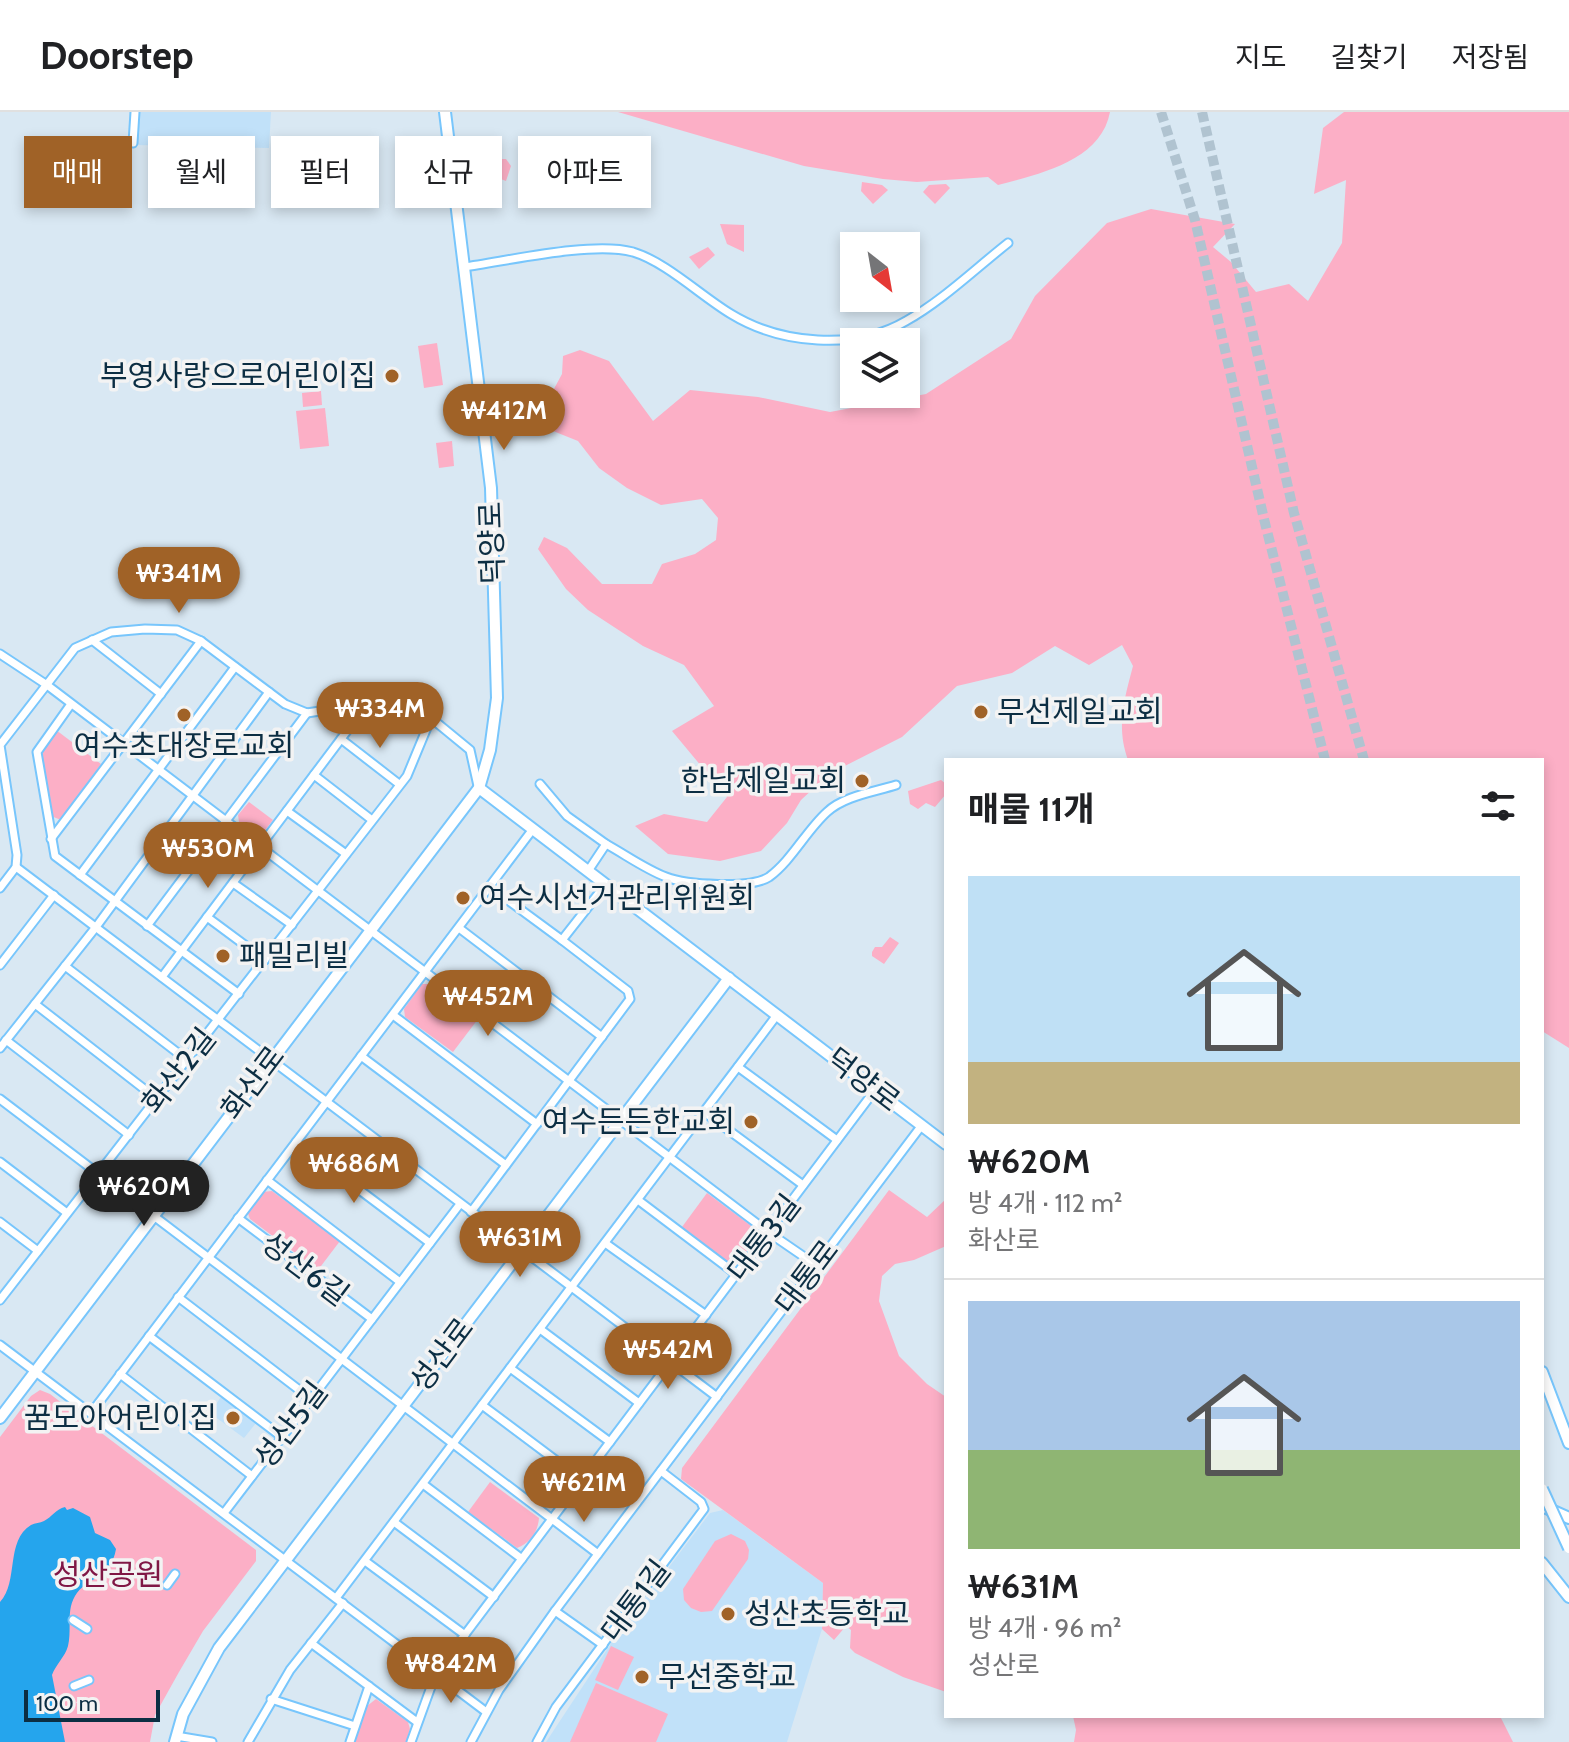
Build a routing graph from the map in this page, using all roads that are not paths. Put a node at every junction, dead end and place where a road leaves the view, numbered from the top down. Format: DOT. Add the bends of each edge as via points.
graph roads {
  1 [pos="135,112"];
  2 [pos="445,112"];
  3 [pos="133,143"];
  4 [pos="1008,243"];
  5 [pos="464,267"];
  6 [pos="92,640"];
  7 [pos="201,641"];
  8 [pos="0,654"];
  9 [pos="235,667"];
  10 [pos="47,685"];
  11 [pos="269,692"];
  12 [pos="161,694"];
  13 [pos="368,703"];
  14 [pos="71,704"];
  15 [pos="307,713"];
  16 [pos="431,718"];
  17 [pos="341,739"];
  18 [pos="124,744"];
  19 [pos="0,745"];
  20 [pos="158,770"];
  21 [pos="314,775"];
  22 [pos="399,784"];
  23 [pos="540,784"];
  24 [pos="896,785"];
  25 [pos="479,788"];
  26 [pos="192,796"];
  27 [pos="287,811"];
  28 [pos="372,820"];
  29 [pos="227,821"];
  30 [pos="533,829"];
  31 [pos="51,839"];
  32 [pos="606,844"];
  33 [pos="260,847"];
  34 [pos="346,854"];
  35 [pos="16,867"];
  36 [pos="588,871"];
  37 [pos="80,875"];
  38 [pos="233,883"];
  39 [pos="606,884"];
  40 [pos="490,887"];
  41 [pos="0,888"];
  42 [pos="318,890"];
  43 [pos="54,895"];
  44 [pos="114,902"];
  45 [pos="207,917"];
  46 [pos="292,925"];
  47 [pos="147,926"];
  48 [pos="96,927"];
  49 [pos="459,928"];
  50 [pos="370,929"];
  51 [pos="562,940"];
  52 [pos="181,951"];
  53 [pos="265,960"];
  54 [pos="0,965"];
  55 [pos="65,966"];
  56 [pos="426,971"];
  57 [pos="162,977"];
  58 [pos="729,978"];
  59 [pos="239,994"];
  60 [pos="35,1004"];
  61 [pos="393,1015"];
  62 [pos="777,1015"];
  63 [pos="219,1020"];
  64 [pos="602,1037"];
  65 [pos="6,1040"];
  66 [pos="0,1048"];
  67 [pos="361,1056"];
  68 [pos="271,1059"];
  69 [pos="187,1060"];
  70 [pos="738,1067"];
  71 [pos="569,1081"];
  72 [pos="875,1090"];
  73 [pos="0,1099"];
  74 [pos="157,1099"];
  75 [pos="327,1102"];
  76 [pos="704,1112"];
  77 [pos="621,1119"];
  78 [pos="537,1124"];
  79 [pos="922,1125"];
  80 [pos="129,1135"];
  81 [pos="837,1140"];
  82 [pos="296,1142"];
  83 [pos="944,1142"];
  84 [pos="671,1156"];
  85 [pos="0,1162"];
  86 [pos="506,1165"];
  87 [pos="98,1174"];
  88 [pos="267,1180"];
  89 [pos="803,1185"];
  90 [pos="638,1200"];
  91 [pos="460,1204"];
  92 [pos="471,1212"];
  93 [pos="67,1213"];
  94 [pos="154,1216"];
  95 [pos="238,1218"];
  96 [pos="0,1222"];
  97 [pos="768,1232"];
  98 [pos="430,1243"];
  99 [pos="605,1243"];
  100 [pos="522,1250"];
  101 [pos="38,1251"];
  102 [pos="209,1257"];
  103 [pos="816,1265"];
  104 [pos="736,1274"];
  105 [pos="400,1282"];
  106 [pos="0,1283"];
  107 [pos="572,1287"];
  108 [pos="8,1289"];
  109 [pos="178,1297"];
  110 [pos="0,1300"];
  111 [pos="706,1315"];
  112 [pos="372,1319"];
  113 [pos="540,1329"];
  114 [pos="149,1336"];
  115 [pos="0,1345"];
  116 [pos="341,1359"];
  117 [pos="670,1363"];
  118 [pos="510,1368"];
  119 [pos="35,1371"];
  120 [pos="120,1374"];
  121 [pos="1544,1377"];
  122 [pos="717,1397"];
  123 [pos="311,1399"];
  124 [pos="639,1403"];
  125 [pos="482,1405"];
  126 [pos="402,1406"];
  127 [pos="91,1413"];
  128 [pos="0,1418"];
  129 [pos="282,1437"];
  130 [pos="610,1442"];
  131 [pos="1569,1443"];
  132 [pos="452,1445"];
  133 [pos="661,1471"];
  134 [pos="252,1476"];
  135 [pos="582,1480"];
  136 [pos="423,1484"];
  137 [pos="1544,1493"];
  138 [pos="1544,1507"];
  139 [pos="224,1513"];
  140 [pos="1569,1518"];
  141 [pos="552,1520"];
  142 [pos="394,1522"];
  143 [pos="1569,1548"];
  144 [pos="598,1554"];
  145 [pos="522,1559"];
  146 [pos="285,1560"];
  147 [pos="365,1561"];
  148 [pos="1544,1566"];
  149 [pos="175,1574"];
  150 [pos="167,1585"];
  151 [pos="494,1597"];
  152 [pos="1569,1597"];
  153 [pos="340,1601"];
  154 [pos="555,1611"];
  155 [pos="73,1620"];
  156 [pos="87,1629"];
  157 [pos="465,1635"];
  158 [pos="311,1643"];
  159 [pos="603,1645"];
  160 [pos="436,1673"];
  161 [pos="89,1680"];
  162 [pos="74,1686"];
  163 [pos="369,1686"];
  164 [pos="271,1699"];
  165 [pos="485,1711"];
  166 [pos="417,1722"];
  167 [pos="355,1726"];
  168 [pos="175,1739"];
  169 [pos="212,1742"];
  170 [pos="248,1742"];
  171 [pos="350,1742"];
  172 [pos="411,1742"];
  173 [pos="471,1742"];
  174 [pos="537,1742"];
  1 -- 3 [label="street"];
  2 -- 5 [label="street, 덕양로"];
  4 -- 5 [label="street" via="908,321 847,339 792,337 750,325 654,262 621,250"];
  5 -- 25 [label="street, 덕양로" via="491,488 497,698"];
  6 -- 7 [label="street" via="111,632 156,629 177,630"];
  6 -- 10 [label="street" via="70,652"];
  6 -- 12 [label="street"];
  7 -- 9 [label="street"];
  7 -- 12 [label="street"];
  8 -- 10 [label="street"];
  9 -- 11 [label="street"];
  9 -- 20 [label="street"];
  10 -- 14 [label="street"];
  10 -- 19 [label="street"];
  11 -- 15 [label="street"];
  11 -- 26 [label="street"];
  12 -- 18 [label="street"];
  13 -- 15 [label="street"];
  13 -- 16 [label="street" via="406,702"];
  13 -- 17 [label="street"];
  14 -- 18 [label="street"];
  14 -- 31 [label="street" via="37,752"];
  15 -- 29 [label="street"];
  16 -- 22 [label="street, 화산2길"];
  16 -- 25 [label="street" via="470,750"];
  17 -- 21 [label="street"];
  17 -- 22 [label="street"];
  18 -- 20 [label="street"];
  18 -- 31 [label="street"];
  19 -- 35 [label="street"];
  20 -- 26 [label="street"];
  20 -- 37 [label="street"];
  21 -- 27 [label="street"];
  21 -- 28 [label="street"];
  22 -- 28 [label="street, 화산2길"];
  23 -- 32 [label="street" via="567,816"];
  24 -- 32 [label="street" via="828,811 780,867 753,883 675,880"];
  25 -- 30 [label="street, 덕양로"];
  25 -- 50 [label="street, 화산로"];
  26 -- 29 [label="street"];
  26 -- 44 [label="street"];
  27 -- 33 [label="street"];
  27 -- 34 [label="street"];
  28 -- 34 [label="street, 화산2길"];
  29 -- 33 [label="street"];
  29 -- 47 [label="street"];
  30 -- 36 [label="street, 덕양로"];
  30 -- 40 [label="street, 성산6길"];
  31 -- 37 [label="street" via="55,856"];
  32 -- 36 [label="street"];
  33 -- 38 [label="street"];
  33 -- 42 [label="street"];
  34 -- 42 [label="street, 화산2길"];
  35 -- 41 [label="street"];
  35 -- 43 [label="street"];
  36 -- 39 [label="street, 덕양로"];
  37 -- 44 [label="street"];
  38 -- 45 [label="street"];
  38 -- 46 [label="street"];
  39 -- 51 [label="street"];
  39 -- 58 [label="street, 덕양로"];
  40 -- 49 [label="street, 성산6길"];
  40 -- 51 [label="street"];
  42 -- 46 [label="street, 화산2길"];
  42 -- 50 [label="street"];
  43 -- 48 [label="street"];
  43 -- 54 [label="street"];
  44 -- 47 [label="street"];
  44 -- 48 [label="street"];
  45 -- 52 [label="street"];
  45 -- 53 [label="street"];
  46 -- 53 [label="street, 화산2길"];
  47 -- 52 [label="street"];
  48 -- 55 [label="street"];
  48 -- 57 [label="street"];
  49 -- 56 [label="street, 성산6길"];
  49 -- 64 [label="street"];
  50 -- 56 [label="street"];
  50 -- 68 [label="street, 화산로"];
  51 -- 64 [label="street" via="631,995"];
  52 -- 57 [label="street"];
  52 -- 59 [label="street"];
  53 -- 59 [label="street, 화산2길"];
  55 -- 60 [label="street"];
  55 -- 69 [label="street"];
  56 -- 61 [label="street, 성산6길"];
  56 -- 71 [label="street"];
  57 -- 63 [label="street"];
  58 -- 62 [label="street, 덕양로"];
  58 -- 77 [label="street, 성산로"];
  59 -- 63 [label="street, 화산2길"];
  60 -- 65 [label="street"];
  60 -- 74 [label="street"];
  61 -- 67 [label="street, 성산6길"];
  61 -- 78 [label="street"];
  62 -- 70 [label="street"];
  62 -- 72 [label="street, 덕양로"];
  63 -- 68 [label="street"];
  63 -- 69 [label="street, 화산2길"];
  64 -- 71 [label="street"];
  65 -- 66 [label="street"];
  65 -- 80 [label="street"];
  67 -- 75 [label="street, 성산6길"];
  67 -- 86 [label="street"];
  68 -- 75 [label="street"];
  68 -- 94 [label="street, 화산로"];
  69 -- 74 [label="street, 화산2길"];
  70 -- 76 [label="street"];
  70 -- 81 [label="street"];
  71 -- 77 [label="street"];
  71 -- 78 [label="street"];
  72 -- 79 [label="street, 덕양로"];
  72 -- 81 [label="street, 대통3길"];
  73 -- 87 [label="street"];
  74 -- 80 [label="street, 화산2길"];
  75 -- 82 [label="street, 성산6길"];
  75 -- 91 [label="street"];
  76 -- 84 [label="street"];
  76 -- 89 [label="street"];
  77 -- 84 [label="street"];
  77 -- 100 [label="street, 성산로"];
  78 -- 86 [label="street"];
  79 -- 83 [label="street, 덕양로"];
  79 -- 103 [label="street, 대통로"];
  80 -- 87 [label="street, 화산2길"];
  81 -- 89 [label="street, 대통3길"];
  82 -- 88 [label="street, 성산6길"];
  82 -- 98 [label="street"];
  84 -- 90 [label="street"];
  84 -- 97 [label="street"];
  85 -- 93 [label="street"];
  86 -- 92 [label="street"];
  87 -- 93 [label="street, 화산2길"];
  87 -- 94 [label="street"];
  88 -- 95 [label="street, 성산6길"];
  88 -- 105 [label="street, 성산6길"];
  89 -- 97 [label="street, 대통3길"];
  90 -- 99 [label="street"];
  90 -- 104 [label="street"];
  91 -- 92 [label="street"];
  91 -- 98 [label="street, 성산5길"];
  92 -- 100 [label="street"];
  93 -- 101 [label="street, 화산2길"];
  94 -- 102 [label="street"];
  94 -- 119 [label="street, 화산로"];
  95 -- 102 [label="street, 성산6길"];
  95 -- 112 [label="street, 성산6길"];
  96 -- 101 [label="street"];
  97 -- 103 [label="street"];
  97 -- 104 [label="street, 대통3길"];
  98 -- 105 [label="street, 성산5길"];
  99 -- 107 [label="street"];
  99 -- 111 [label="street"];
  100 -- 107 [label="street"];
  100 -- 126 [label="street, 성산로"];
  101 -- 108 [label="street, 화산2길"];
  102 -- 109 [label="street, 성산6길"];
  102 -- 116 [label="street, 성산6길"];
  103 -- 122 [label="street, 대통로"];
  104 -- 111 [label="street, 대통3길"];
  105 -- 112 [label="street, 성산5길"];
  106 -- 108 [label="street"];
  107 -- 113 [label="street"];
  107 -- 117 [label="street"];
  108 -- 110 [label="street, 화산2길"];
  109 -- 114 [label="street, 성산6길"];
  109 -- 123 [label="street"];
  111 -- 117 [label="street, 대통3길"];
  112 -- 116 [label="street, 성산5길"];
  113 -- 118 [label="street"];
  113 -- 124 [label="street"];
  114 -- 120 [label="street, 성산6길"];
  114 -- 129 [label="street"];
  115 -- 119 [label="street"];
  116 -- 123 [label="street, 성산5길"];
  116 -- 126 [label="street, 성산6길"];
  117 -- 122 [label="street"];
  117 -- 124 [label="street, 대통3길"];
  118 -- 125 [label="street"];
  118 -- 130 [label="street"];
  119 -- 127 [label="street"];
  119 -- 128 [label="street, 화산로"];
  120 -- 127 [label="street, 성산6길"];
  120 -- 134 [label="street"];
  121 -- 131 [label="street"];
  122 -- 133 [label="street, 대통로"];
  123 -- 129 [label="street, 성산5길"];
  124 -- 130 [label="street, 대통3길"];
  125 -- 132 [label="street"];
  125 -- 135 [label="street"];
  126 -- 132 [label="street, 성산6길"];
  126 -- 146 [label="street, 성산로"];
  127 -- 139 [label="street"];
  129 -- 134 [label="street, 성산5길"];
  130 -- 135 [label="street, 대통3길"];
  132 -- 136 [label="street"];
  132 -- 141 [label="street, 성산6길"];
  133 -- 144 [label="street, 대통로"];
  133 -- 159 [label="street, 대통1길" via="704,1509"];
  134 -- 139 [label="street, 성산5길"];
  135 -- 141 [label="street, 대통3길"];
  136 -- 142 [label="street"];
  136 -- 145 [label="street"];
  137 -- 143 [label="street, bridge"];
  138 -- 140 [label="street"];
  139 -- 146 [label="street"];
  141 -- 144 [label="street, 성산6길"];
  141 -- 145 [label="street, 대통3길"];
  142 -- 147 [label="street"];
  142 -- 151 [label="street"];
  144 -- 154 [label="street, 대통로"];
  145 -- 151 [label="street, 대통3길"];
  146 -- 153 [label="street"];
  146 -- 168 [label="street, 성산로" via="207,1666"];
  147 -- 153 [label="street"];
  147 -- 157 [label="street"];
  148 -- 152 [label="street"];
  149 -- 150 [label="street"];
  151 -- 157 [label="street, 대통3길"];
  153 -- 158 [label="street"];
  153 -- 160 [label="street"];
  154 -- 159 [label="street"];
  154 -- 165 [label="street, 대통로"];
  155 -- 156 [label="street"];
  157 -- 160 [label="street, 대통3길"];
  158 -- 163 [label="street"];
  158 -- 164 [label="street"];
  159 -- 174 [label="street, 대통1길"];
  160 -- 165 [label="street"];
  160 -- 166 [label="street, 대통3길"];
  161 -- 162 [label="street"];
  163 -- 166 [label="street"];
  163 -- 167 [label="street"];
  164 -- 167 [label="street"];
  164 -- 170 [label="street"];
  165 -- 173 [label="street, 대통로"];
  166 -- 172 [label="street, 대통3길"];
  167 -- 171 [label="street"];
  168 -- 169 [label="street"];
}
